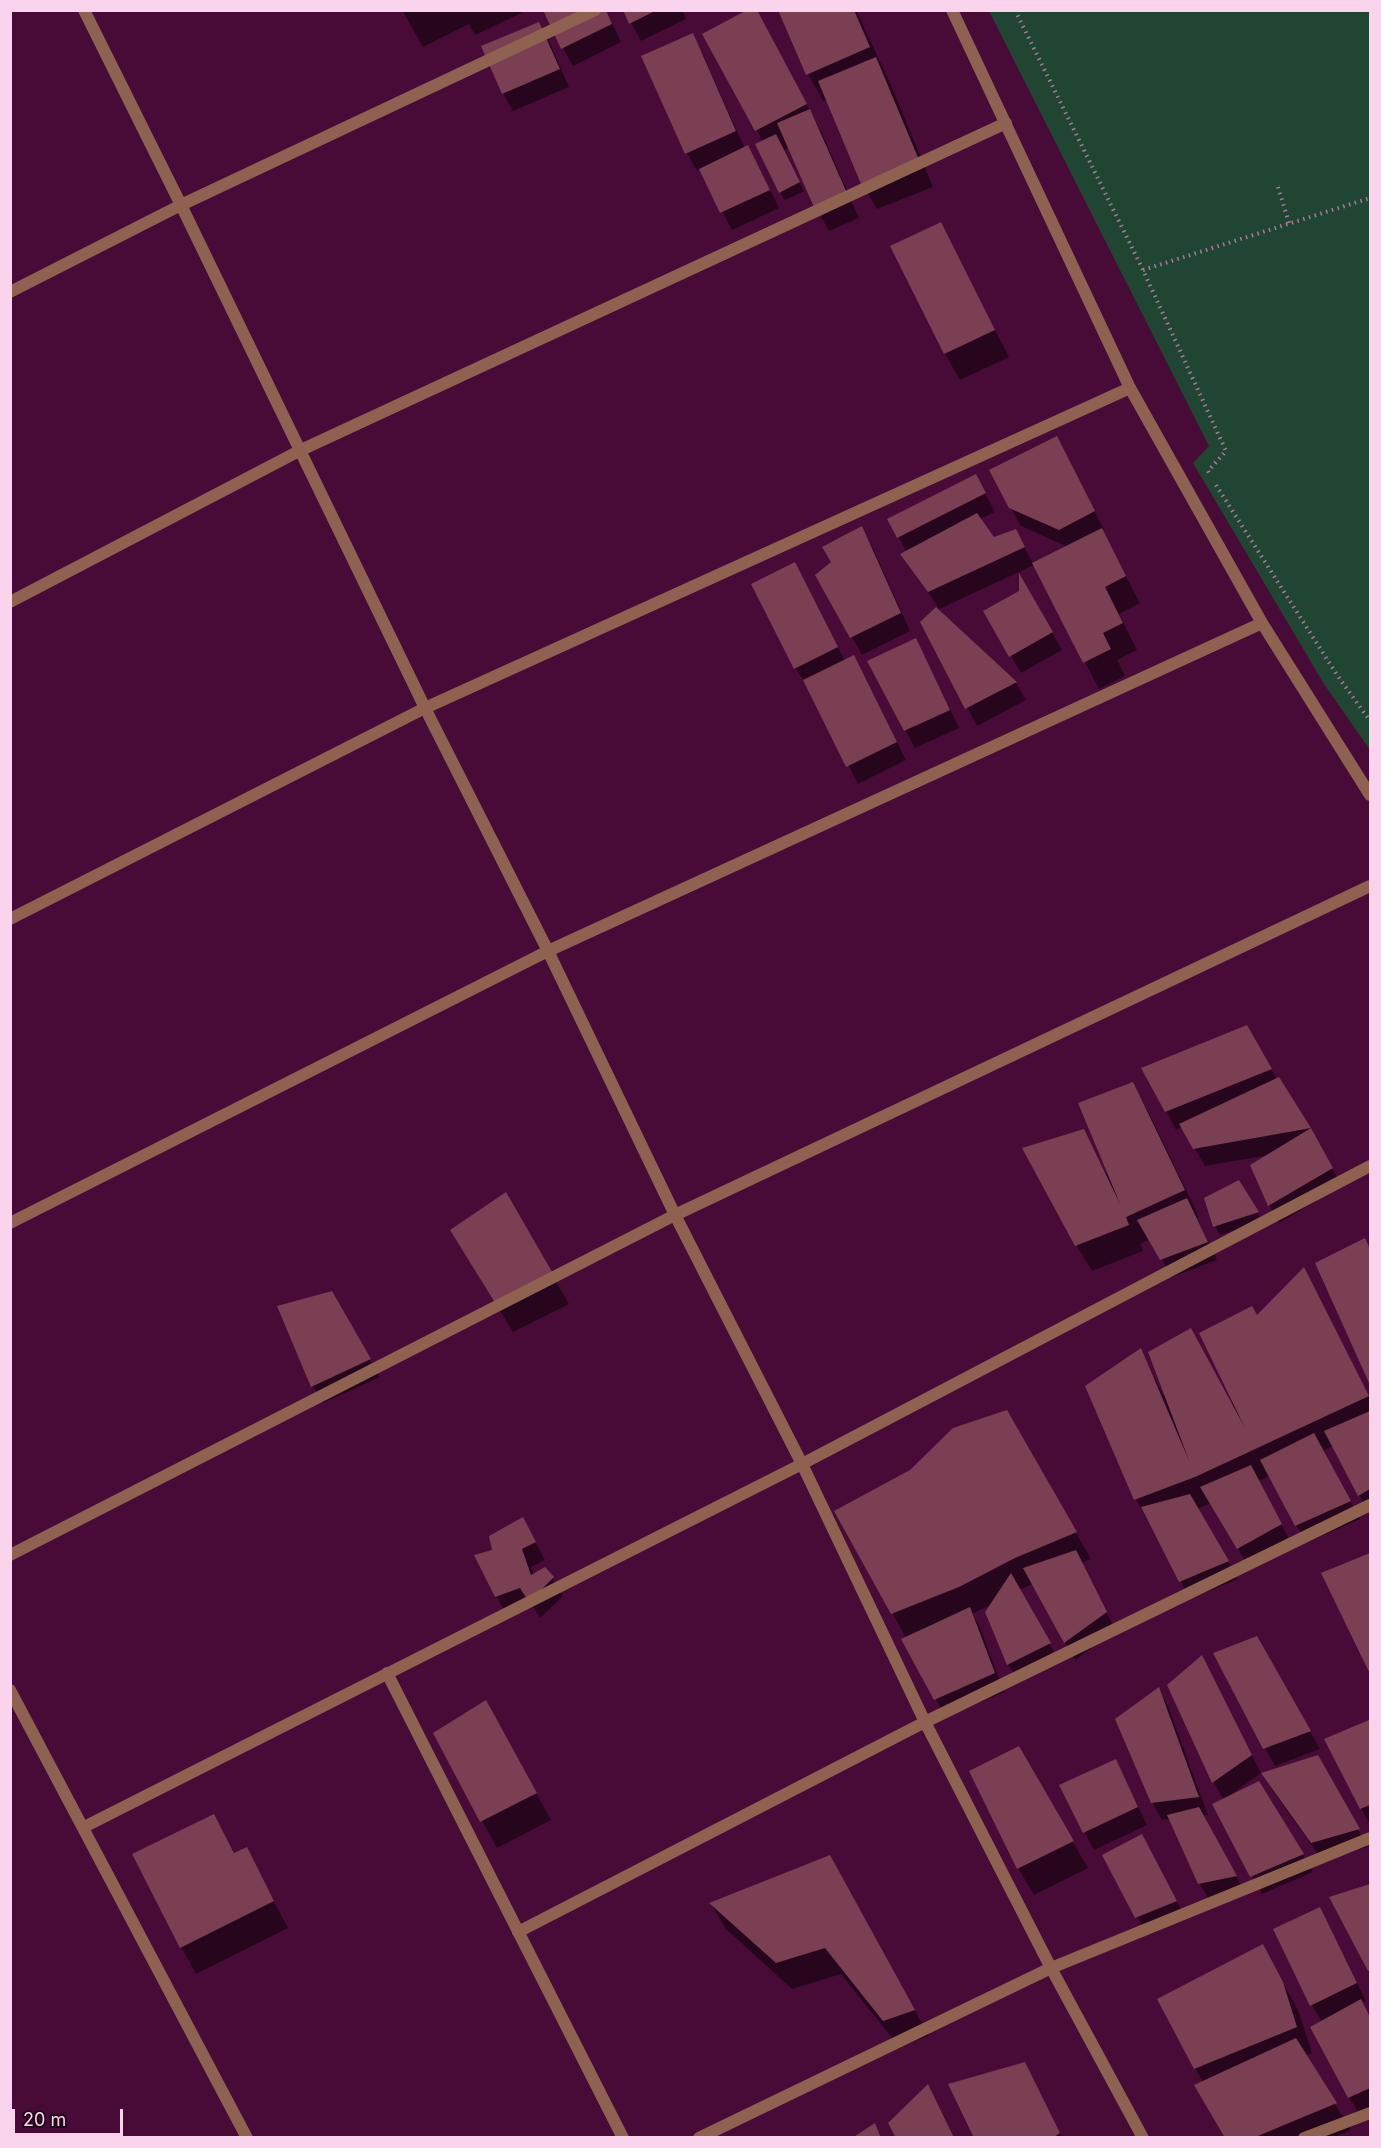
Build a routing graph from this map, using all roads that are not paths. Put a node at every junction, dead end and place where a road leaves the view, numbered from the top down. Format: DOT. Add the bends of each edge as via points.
graph roads {
  1 [pos="84,10"];
  2 [pos="595,10"];
  3 [pos="952,10"];
  4 [pos="1006,123"];
  5 [pos="181,205"];
  6 [pos="10,292"];
  7 [pos="1130,388"];
  8 [pos="301,450"];
  9 [pos="10,602"];
  10 [pos="1262,623"];
  11 [pos="425,708"];
  12 [pos="1371,795"];
  13 [pos="1371,886"];
  14 [pos="10,919"];
  15 [pos="548,951"];
  16 [pos="1371,1166"];
  17 [pos="675,1215"];
  18 [pos="10,1223"];
  19 [pos="802,1464"];
  20 [pos="1371,1505"];
  21 [pos="10,1555"];
  22 [pos="387,1673"];
  23 [pos="10,1690"];
  24 [pos="925,1722"];
  25 [pos="84,1827"];
  26 [pos="1371,1838"];
  27 [pos="518,1932"];
  28 [pos="1051,1968"];
  29 [pos="1371,2112"];
  30 [pos="248,2138"];
  31 [pos="623,2138"];
  32 [pos="699,2138"];
  33 [pos="1143,2138"];
  34 [pos="1304,2138"];
  1 -- 5 [label="street"];
  2 -- 5 [label="street"];
  3 -- 4 [label="street"];
  4 -- 7 [label="street"];
  4 -- 8 [label="street"];
  5 -- 6 [label="street"];
  5 -- 8 [label="street"];
  7 -- 10 [label="street"];
  7 -- 11 [label="street"];
  8 -- 9 [label="street"];
  8 -- 11 [label="street"];
  10 -- 12 [label="street"];
  10 -- 15 [label="street"];
  11 -- 14 [label="street"];
  11 -- 15 [label="street"];
  13 -- 17 [label="street"];
  15 -- 17 [label="street"];
  15 -- 18 [label="street"];
  16 -- 19 [label="street"];
  17 -- 19 [label="street"];
  17 -- 21 [label="street"];
  19 -- 22 [label="street"];
  19 -- 24 [label="street"];
  20 -- 24 [label="street"];
  22 -- 25 [label="street"];
  22 -- 27 [label="street"];
  23 -- 25 [label="street"];
  24 -- 27 [label="street"];
  24 -- 28 [label="street"];
  25 -- 30 [label="street"];
  26 -- 28 [label="street"];
  27 -- 31 [label="street"];
  28 -- 32 [label="street"];
  28 -- 33 [label="street"];
  29 -- 34 [label="street"];
}
